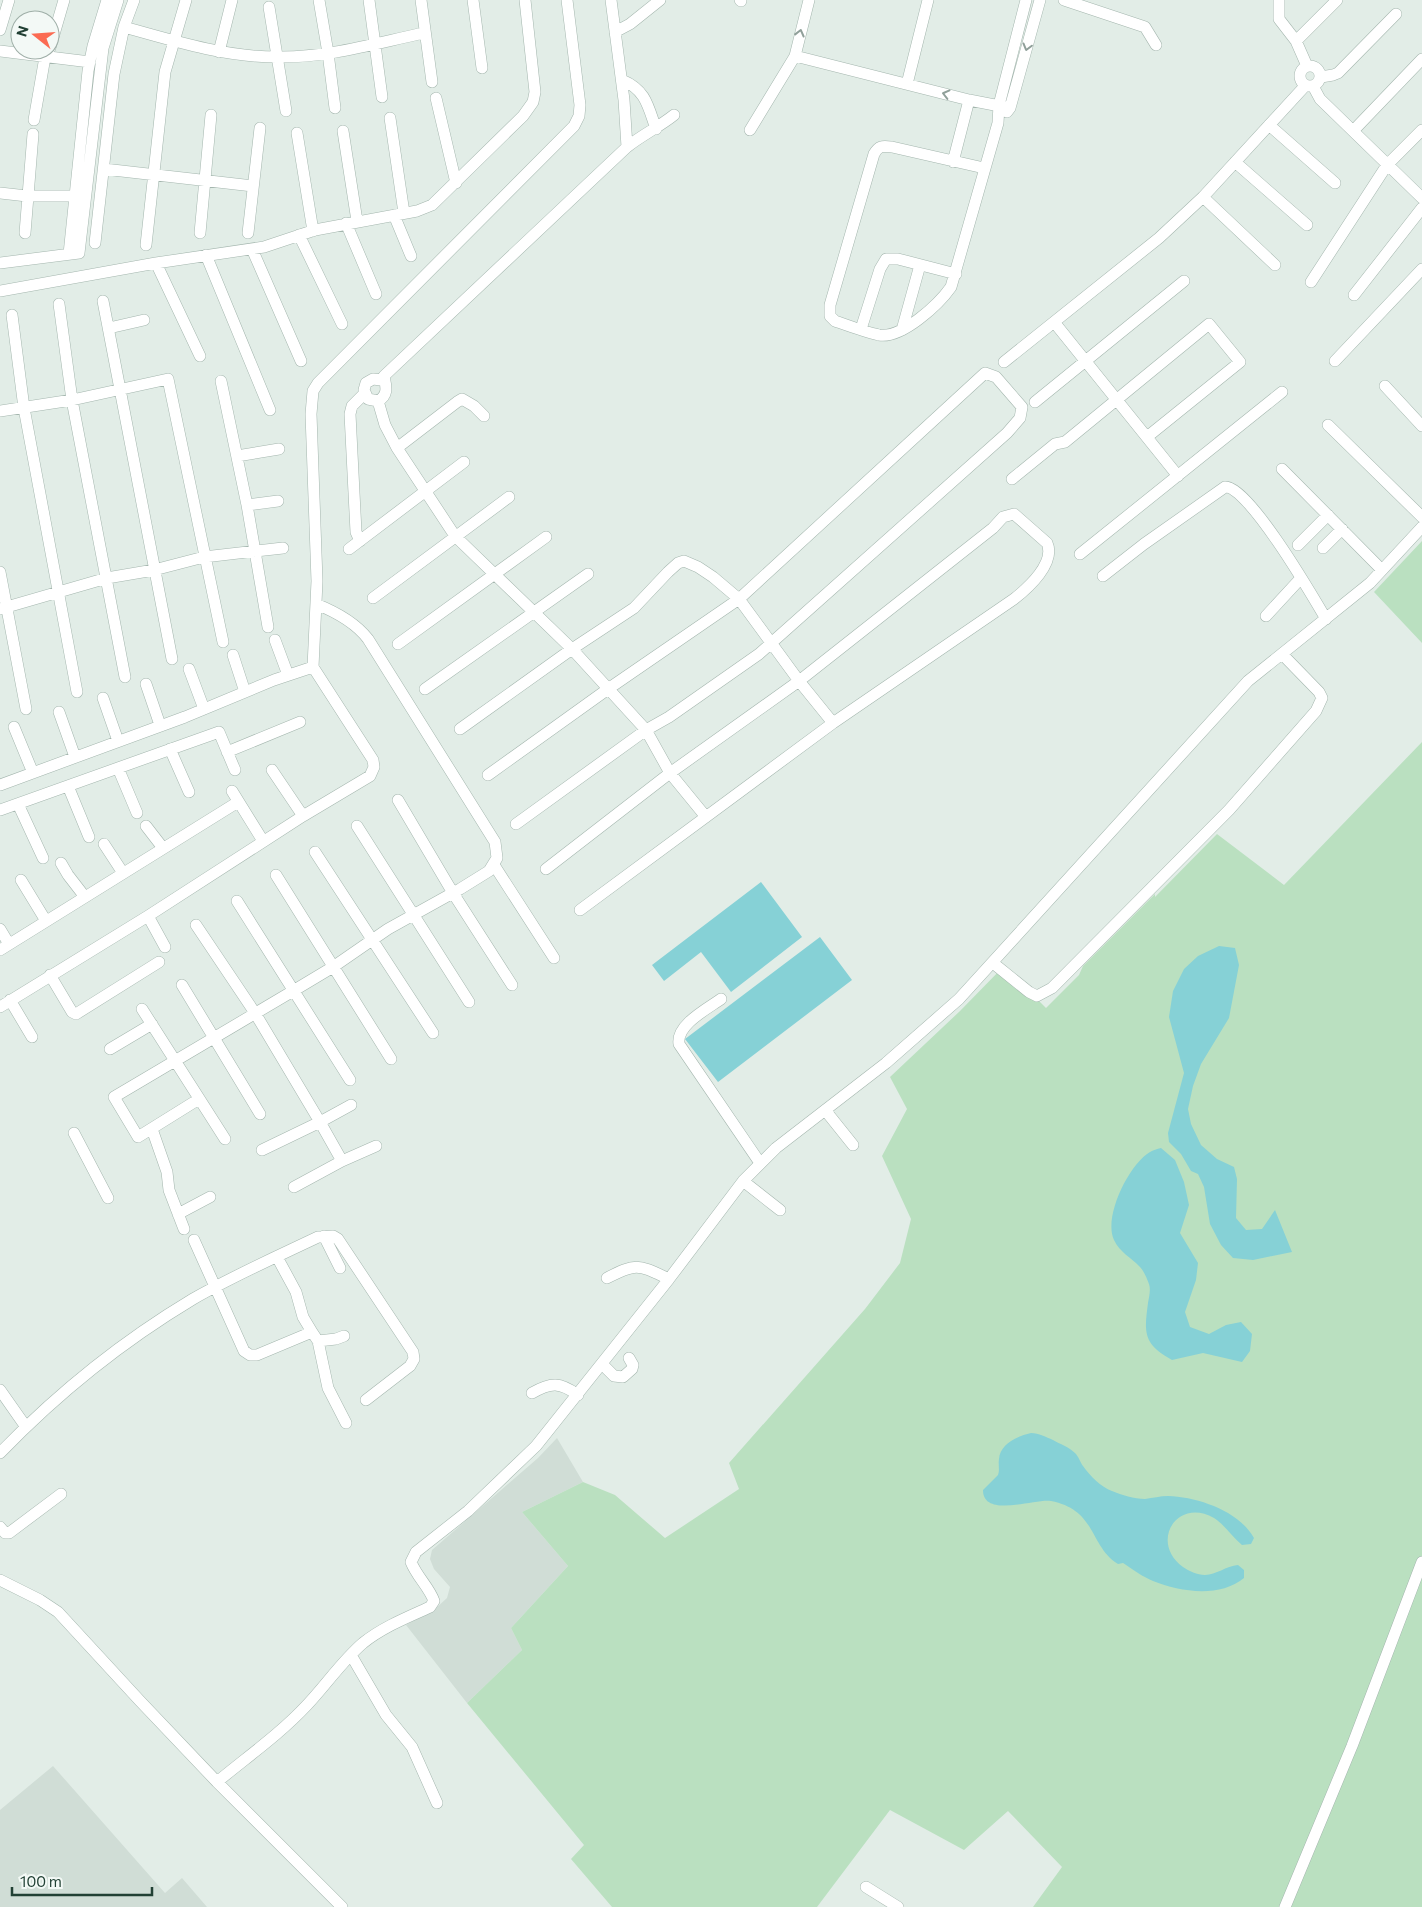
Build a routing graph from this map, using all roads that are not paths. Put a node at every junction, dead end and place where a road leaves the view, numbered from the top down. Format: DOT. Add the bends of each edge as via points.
graph roads {
  1 [pos="9,0"];
  2 [pos="64,0"];
  3 [pos="107,0"];
  4 [pos="118,0"];
  5 [pos="134,0"];
  6 [pos="186,0"];
  7 [pos="232,0"];
  8 [pos="319,0"];
  9 [pos="369,0"];
  10 [pos="421,0"];
  11 [pos="473,0"];
  12 [pos="524,0"];
  13 [pos="567,0"];
  14 [pos="610,0"];
  15 [pos="660,0"];
  16 [pos="809,0"];
  17 [pos="928,0"];
  18 [pos="1026,0"];
  19 [pos="1040,0"];
  20 [pos="1064,0"];
  21 [pos="1279,0"];
  22 [pos="1337,0"];
  23 [pos="269,7"];
  24 [pos="60,13"];
  25 [pos="1396,14"];
  26 [pos="124,27"];
  27 [pos="0,30"];
  28 [pos="615,32"];
  29 [pos="424,33"];
  30 [pos="173,41"];
  31 [pos="1296,41"];
  32 [pos="375,43"];
  33 [pos="1156,45"];
  34 [pos="219,52"];
  35 [pos="328,53"];
  36 [pos="60,56"];
  37 [pos="794,56"];
  38 [pos="277,57"];
  39 [pos="1422,59"];
  40 [pos="47,60"];
  41 [pos="90,62"];
  42 [pos="1307,66"];
  43 [pos="482,68"];
  44 [pos="1320,77"];
  45 [pos="622,80"];
  46 [pos="432,82"];
  47 [pos="907,84"];
  48 [pos="1309,86"];
  49 [pos="382,97"];
  50 [pos="436,98"];
  51 [pos="969,100"];
  52 [pos="1005,107"];
  53 [pos="335,108"];
  54 [pos="286,111"];
  55 [pos="211,115"];
  56 [pos="674,115"];
  57 [pos="390,118"];
  58 [pos="34,120"];
  59 [pos="1270,125"];
  60 [pos="260,128"];
  61 [pos="656,129"];
  62 [pos="750,130"];
  63 [pos="1422,130"];
  64 [pos="343,131"];
  65 [pos="1353,131"];
  66 [pos="297,133"];
  67 [pos="33,134"];
  68 [pos="627,147"];
  69 [pos="953,162"];
  70 [pos="1235,162"];
  71 [pos="1388,165"];
  72 [pos="984,168"];
  73 [pos="104,169"];
  74 [pos="153,175"];
  75 [pos="204,180"];
  76 [pos="456,183"];
  77 [pos="1335,183"];
  78 [pos="254,186"];
  79 [pos="0,193"];
  80 [pos="27,196"];
  81 [pos="75,196"];
  82 [pos="1203,197"];
  83 [pos="1422,198"];
  84 [pos="1422,208"];
  85 [pos="399,214"];
  86 [pos="357,221"];
  87 [pos="346,223"];
  88 [pos="1307,225"];
  89 [pos="313,231"];
  90 [pos="25,233"];
  91 [pos="200,233"];
  92 [pos="248,233"];
  93 [pos="299,235"];
  94 [pos="96,243"];
  95 [pos="146,245"];
  96 [pos="252,249"];
  97 [pos="69,254"];
  98 [pos="206,255"];
  99 [pos="410,256"];
  100 [pos="0,263"];
  101 [pos="156,263"];
  102 [pos="920,265"];
  103 [pos="1275,265"];
  104 [pos="1422,269"];
  105 [pos="956,274"];
  106 [pos="1184,281"];
  107 [pos="1310,282"];
  108 [pos="0,291"];
  109 [pos="376,294"];
  110 [pos="1354,294"];
  111 [pos="104,301"];
  112 [pos="59,304"];
  113 [pos="12,315"];
  114 [pos="144,320"];
  115 [pos="1054,322"];
  116 [pos="342,324"];
  117 [pos="109,328"];
  118 [pos="861,329"];
  119 [pos="902,330"];
  120 [pos="200,356"];
  121 [pos="301,361"];
  122 [pos="1086,361"];
  123 [pos="1004,362"];
  124 [pos="1335,362"];
  125 [pos="384,376"];
  126 [pos="220,381"];
  127 [pos="1385,386"];
  128 [pos="121,390"];
  129 [pos="1282,392"];
  130 [pos="364,394"];
  131 [pos="72,400"];
  132 [pos="1117,400"];
  133 [pos="378,401"];
  134 [pos="1035,402"];
  135 [pos="24,408"];
  136 [pos="270,410"];
  137 [pos="0,411"];
  138 [pos="484,416"];
  139 [pos="1328,425"];
  140 [pos="1422,426"];
  141 [pos="1147,437"];
  142 [pos="397,448"];
  143 [pos="279,449"];
  144 [pos="237,456"];
  145 [pos="464,462"];
  146 [pos="1282,468"];
  147 [pos="1178,476"];
  148 [pos="1012,479"];
  149 [pos="425,492"];
  150 [pos="509,498"];
  151 [pos="278,500"];
  152 [pos="247,505"];
  153 [pos="1328,515"];
  154 [pos="1422,517"];
  155 [pos="1422,527"];
  156 [pos="1342,529"];
  157 [pos="455,536"];
  158 [pos="546,537"];
  159 [pos="360,541"];
  160 [pos="1298,545"];
  161 [pos="283,548"];
  162 [pos="1323,548"];
  163 [pos="349,549"];
  164 [pos="255,551"];
  165 [pos="1080,554"];
  166 [pos="204,557"];
  167 [pos="154,570"];
  168 [pos="1382,570"];
  169 [pos="0,572"];
  170 [pos="493,574"];
  171 [pos="588,574"];
  172 [pos="1103,576"];
  173 [pos="107,578"];
  174 [pos="1301,578"];
  175 [pos="58,592"];
  176 [pos="373,598"];
  177 [pos="739,599"];
  178 [pos="316,604"];
  179 [pos="3,608"];
  180 [pos="532,612"];
  181 [pos="1266,616"];
  182 [pos="1326,619"];
  183 [pos="268,627"];
  184 [pos="275,640"];
  185 [pos="222,642"];
  186 [pos="772,642"];
  187 [pos="398,644"];
  188 [pos="572,649"];
  189 [pos="1282,654"];
  190 [pos="233,655"];
  191 [pos="172,660"];
  192 [pos="312,668"];
  193 [pos="189,669"];
  194 [pos="288,675"];
  195 [pos="125,676"];
  196 [pos="798,682"];
  197 [pos="146,684"];
  198 [pos="425,689"];
  199 [pos="608,689"];
  200 [pos="77,692"];
  201 [pos="245,692"];
  202 [pos="103,698"];
  203 [pos="26,709"];
  204 [pos="204,709"];
  205 [pos="59,712"];
  206 [pos="300,722"];
  207 [pos="833,723"];
  208 [pos="160,725"];
  209 [pos="14,727"];
  210 [pos="460,729"];
  211 [pos="646,730"];
  212 [pos="118,741"];
  213 [pos="170,749"];
  214 [pos="227,752"];
  215 [pos="75,757"];
  216 [pos="118,768"];
  217 [pos="235,770"];
  218 [pos="272,770"];
  219 [pos="33,773"];
  220 [pos="670,773"];
  221 [pos="488,775"];
  222 [pos="0,785"];
  223 [pos="68,786"];
  224 [pos="232,791"];
  225 [pos="189,792"];
  226 [pos="398,800"];
  227 [pos="238,802"];
  228 [pos="18,804"];
  229 [pos="0,810"];
  230 [pos="138,813"];
  231 [pos="303,816"];
  232 [pos="706,817"];
  233 [pos="516,824"];
  234 [pos="146,826"];
  235 [pos="357,826"];
  236 [pos="89,837"];
  237 [pos="264,841"];
  238 [pos="104,844"];
  239 [pos="163,848"];
  240 [pos="315,852"];
  241 [pos="43,858"];
  242 [pos="61,863"];
  243 [pos="494,865"];
  244 [pos="546,869"];
  245 [pos="123,874"];
  246 [pos="276,875"];
  247 [pos="21,880"];
  248 [pos="454,893"];
  249 [pos="85,898"];
  250 [pos="236,900"];
  251 [pos="580,910"];
  252 [pos="413,915"];
  253 [pos="148,916"];
  254 [pos="46,921"];
  255 [pos="196,925"];
  256 [pos="0,930"];
  257 [pos="372,939"];
  258 [pos="165,946"];
  259 [pos="4,947"];
  260 [pos="554,958"];
  261 [pos="160,962"];
  262 [pos="993,963"];
  263 [pos="333,967"];
  264 [pos="50,975"];
  265 [pos="182,985"];
  266 [pos="512,985"];
  267 [pos="293,992"];
  268 [pos="721,999"];
  269 [pos="10,1000"];
  270 [pos="469,1002"];
  271 [pos="0,1007"];
  272 [pos="142,1009"];
  273 [pos="254,1014"];
  274 [pos="152,1024"];
  275 [pos="432,1033"];
  276 [pos="32,1037"];
  277 [pos="214,1038"];
  278 [pos="110,1049"];
  279 [pos="391,1060"];
  280 [pos="175,1061"];
  281 [pos="350,1080"];
  282 [pos="199,1099"];
  283 [pos="351,1105"];
  284 [pos="825,1110"];
  285 [pos="260,1114"];
  286 [pos="320,1122"];
  287 [pos="152,1129"];
  288 [pos="74,1133"];
  289 [pos="225,1139"];
  290 [pos="376,1146"];
  291 [pos="853,1146"];
  292 [pos="262,1150"];
  293 [pos="342,1162"];
  294 [pos="760,1163"];
  295 [pos="743,1181"];
  296 [pos="294,1187"];
  297 [pos="210,1197"];
  298 [pos="108,1198"];
  299 [pos="780,1210"];
  300 [pos="178,1214"];
  301 [pos="184,1229"];
  302 [pos="324,1236"];
  303 [pos="194,1240"];
  304 [pos="277,1257"];
  305 [pos="340,1268"];
  306 [pos="607,1278"];
  307 [pos="669,1279"];
  308 [pos="215,1287"];
  309 [pos="315,1336"];
  310 [pos="344,1336"];
  311 [pos="629,1358"];
  312 [pos="602,1364"];
  313 [pos="0,1390"];
  314 [pos="532,1392"];
  315 [pos="578,1395"];
  316 [pos="366,1400"];
  317 [pos="346,1423"];
  318 [pos="26,1426"];
  319 [pos="0,1453"];
  320 [pos="60,1494"];
  321 [pos="0,1527"];
  322 [pos="1422,1562"];
  323 [pos="0,1580"];
  324 [pos="351,1654"];
  325 [pos="217,1782"];
  326 [pos="438,1803"];
  327 [pos="866,1887"];
  328 [pos="342,1907"];
  329 [pos="898,1907"];
  330 [pos="1285,1907"];
  1 -- 27 [label="street"];
  2 -- 24 [label="street"];
  3 -- 41 [label="street"];
  4 -- 97 [label="street" via="103,48 79,253"];
  5 -- 26 [label="street"];
  6 -- 30 [label="street"];
  7 -- 34 [label="street"];
  8 -- 35 [label="street"];
  9 -- 32 [label="street"];
  10 -- 29 [label="street"];
  11 -- 43 [label="street"];
  12 -- 76 [label="street" via="535,82 533,102 524,116"];
  13 -- 178 [label="street" via="580,106 574,126 313,391"];
  14 -- 28 [label="street"];
  15 -- 28 [label="street"];
  37 -- 16 [label="street, one-way"];
  17 -- 47 [label="street"];
  18 -- 52 [label="street"];
  19 -- 52 [label="street, one-way"];
  20 -- 33 [label="street" via="1136,23 1149,31"];
  21 -- 31 [label="street" via="1279,19"];
  22 -- 31 [label="street"];
  23 -- 38 [label="street"];
  25 -- 44 [label="street" via="1338,73"];
  26 -- 30 [label="street"];
  26 -- 73 [label="street" via="114,74"];
  28 -- 45 [label="street"];
  29 -- 32 [label="street"];
  29 -- 46 [label="street"];
  30 -- 34 [label="street"];
  30 -- 74 [label="street" via="165,72"];
  31 -- 42 [label="street"];
  32 -- 35 [label="street"];
  32 -- 49 [label="street"];
  34 -- 38 [label="street"];
  35 -- 38 [label="street"];
  35 -- 53 [label="street"];
  36 -- 41 [label="street"];
  37 -- 47 [label="street"];
  37 -- 62 [label="street"];
  38 -- 54 [label="street"];
  39 -- 65 [label="street"];
  40 -- 58 [label="street"];
  41 -- 81 [label="street"];
  42 -- 44 [label="street" via="1317,68"];
  42 -- 48 [label="street" via="1300,73 1301,83"];
  44 -- 48 [label="street" via="1319,82"];
  45 -- 61 [label="street" via="644,95"];
  45 -- 68 [label="street"];
  51 -- 47 [label="street, one-way"];
  48 -- 59 [label="street"];
  48 -- 65 [label="street"];
  50 -- 76 [label="street"];
  51 -- 52 [label="street"];
  51 -- 69 [label="street"];
  52 -- 72 [label="street"];
  55 -- 75 [label="street"];
  56 -- 61 [label="street"];
  57 -- 85 [label="street"];
  59 -- 70 [label="street"];
  59 -- 77 [label="street"];
  60 -- 78 [label="street"];
  61 -- 68 [label="street"];
  63 -- 71 [label="street"];
  64 -- 86 [label="street"];
  65 -- 71 [label="street"];
  66 -- 89 [label="street"];
  67 -- 80 [label="street"];
  68 -- 125 [label="street"];
  69 -- 72 [label="street"];
  69 -- 118 [label="street" via="882,146 877,148 829,310 835,321"];
  70 -- 82 [label="street"];
  70 -- 88 [label="street"];
  71 -- 83 [label="street"];
  71 -- 107 [label="street"];
  72 -- 105 [label="street"];
  73 -- 74 [label="street"];
  73 -- 94 [label="street"];
  74 -- 75 [label="street"];
  74 -- 95 [label="street"];
  75 -- 78 [label="street"];
  75 -- 91 [label="street"];
  76 -- 85 [label="street" via="432,205"];
  78 -- 92 [label="street"];
  79 -- 80 [label="street"];
  80 -- 81 [label="street"];
  80 -- 90 [label="street"];
  81 -- 97 [label="street"];
  82 -- 103 [label="street"];
  82 -- 115 [label="street" via="1159,238"];
  84 -- 110 [label="street"];
  85 -- 86 [label="street"];
  85 -- 99 [label="street"];
  86 -- 87 [label="street"];
  87 -- 89 [label="street"];
  87 -- 109 [label="street"];
  89 -- 93 [label="street"];
  93 -- 96 [label="street"];
  93 -- 116 [label="street"];
  96 -- 98 [label="street"];
  96 -- 121 [label="street"];
  97 -- 100 [label="street"];
  98 -- 101 [label="street"];
  98 -- 136 [label="street"];
  101 -- 108 [label="street"];
  101 -- 120 [label="street"];
  102 -- 105 [label="street"];
  102 -- 118 [label="street" via="891,258 882,263"];
  102 -- 119 [label="street"];
  104 -- 124 [label="street"];
  105 -- 119 [label="street" via="942,300"];
  106 -- 122 [label="street"];
  111 -- 117 [label="street"];
  112 -- 131 [label="street"];
  113 -- 135 [label="street"];
  114 -- 117 [label="street"];
  115 -- 122 [label="street"];
  115 -- 123 [label="street"];
  117 -- 128 [label="street"];
  118 -- 119 [label="street" via="880,335"];
  122 -- 132 [label="street"];
  122 -- 134 [label="street"];
  125 -- 130 [label="street" via="381,380 373,379 366,383"];
  125 -- 133 [label="street" via="386,391"];
  126 -- 144 [label="street"];
  127 -- 140 [label="street"];
  128 -- 131 [label="street"];
  128 -- 166 [label="street" via="168,379"];
  128 -- 167 [label="street"];
  129 -- 147 [label="street"];
  130 -- 133 [label="street" via="368,399"];
  130 -- 159 [label="street" via="352,406 350,414 356,532"];
  131 -- 135 [label="street"];
  131 -- 173 [label="street"];
  132 -- 141 [label="street"];
  132 -- 141 [label="street" via="1209,324 1240,362"];
  132 -- 148 [label="street"];
  133 -- 142 [label="street"];
  135 -- 137 [label="street"];
  135 -- 175 [label="street"];
  138 -- 142 [label="street" via="462,399"];
  139 -- 154 [label="street"];
  141 -- 147 [label="street"];
  142 -- 149 [label="street"];
  143 -- 144 [label="street"];
  144 -- 152 [label="street"];
  145 -- 149 [label="street"];
  146 -- 153 [label="street"];
  147 -- 165 [label="street"];
  149 -- 157 [label="street"];
  149 -- 159 [label="street"];
  150 -- 157 [label="street"];
  151 -- 152 [label="street"];
  152 -- 164 [label="street"];
  153 -- 156 [label="street"];
  153 -- 160 [label="street"];
  155 -- 168 [label="street"];
  156 -- 162 [label="street"];
  156 -- 168 [label="street"];
  157 -- 170 [label="street"];
  157 -- 176 [label="street"];
  158 -- 170 [label="street"];
  159 -- 163 [label="street"];
  161 -- 164 [label="street"];
  164 -- 166 [label="street"];
  164 -- 183 [label="street"];
  166 -- 167 [label="street"];
  166 -- 185 [label="street"];
  167 -- 173 [label="street"];
  167 -- 191 [label="street"];
  168 -- 182 [label="street"];
  169 -- 179 [label="street"];
  170 -- 180 [label="street"];
  170 -- 187 [label="street"];
  171 -- 180 [label="street"];
  172 -- 174 [label="street" via="1173,523 1230,486 1274,536"];
  173 -- 175 [label="street"];
  173 -- 195 [label="street"];
  174 -- 181 [label="street"];
  174 -- 182 [label="street"];
  175 -- 179 [label="street"];
  175 -- 200 [label="street"];
  177 -- 186 [label="street"];
  177 -- 186 [label="street" via="985,373 996,377 1022,407 1020,418 1007,433"];
  177 -- 188 [label="street" via="698,567 684,561 668,572 634,608"];
  177 -- 199 [label="street"];
  178 -- 192 [label="street"];
  178 -- 243 [label="street" via="347,619 368,639 495,842 497,858"];
  179 -- 203 [label="street"];
  180 -- 188 [label="street"];
  180 -- 198 [label="street"];
  182 -- 189 [label="street"];
  184 -- 194 [label="street"];
  186 -- 196 [label="street"];
  186 -- 211 [label="street" via="752,660"];
  188 -- 199 [label="street"];
  188 -- 210 [label="street"];
  189 -- 262 [label="street" via="1248,681"];
  189 -- 262 [label="street" via="1320,692 1322,698 1316,711 1229,810 1042,995 1029,992"];
  190 -- 201 [label="street"];
  192 -- 194 [label="street"];
  192 -- 231 [label="street" via="373,760 374,767 370,776 360,783"];
  193 -- 204 [label="street"];
  194 -- 201 [label="street"];
  196 -- 207 [label="street"];
  196 -- 207 [label="street" via="1003,517 1014,514 1047,543 1049,555 1046,563 1025,590"];
  196 -- 220 [label="street"];
  197 -- 208 [label="street"];
  199 -- 211 [label="street"];
  199 -- 221 [label="street"];
  201 -- 204 [label="street"];
  202 -- 212 [label="street"];
  204 -- 208 [label="street"];
  205 -- 215 [label="street"];
  206 -- 214 [label="street"];
  207 -- 232 [label="street"];
  208 -- 212 [label="street"];
  209 -- 219 [label="street"];
  211 -- 220 [label="street"];
  211 -- 233 [label="street"];
  212 -- 215 [label="street"];
  213 -- 214 [label="street" via="219,732"];
  213 -- 216 [label="street"];
  213 -- 225 [label="street"];
  214 -- 217 [label="street"];
  215 -- 219 [label="street"];
  216 -- 223 [label="street"];
  216 -- 230 [label="street"];
  218 -- 231 [label="street"];
  219 -- 222 [label="street"];
  220 -- 232 [label="street"];
  220 -- 244 [label="street"];
  223 -- 228 [label="street"];
  223 -- 236 [label="street"];
  224 -- 227 [label="street"];
  226 -- 248 [label="street"];
  227 -- 237 [label="street"];
  227 -- 239 [label="street"];
  228 -- 229 [label="street"];
  228 -- 241 [label="street"];
  231 -- 237 [label="street"];
  232 -- 251 [label="street"];
  234 -- 239 [label="street"];
  235 -- 252 [label="street"];
  237 -- 253 [label="street"];
  238 -- 245 [label="street"];
  239 -- 245 [label="street"];
  240 -- 257 [label="street"];
  242 -- 249 [label="street"];
  243 -- 248 [label="street"];
  243 -- 260 [label="street"];
  245 -- 249 [label="street"];
  246 -- 263 [label="street"];
  247 -- 254 [label="street"];
  248 -- 252 [label="street"];
  248 -- 266 [label="street"];
  249 -- 254 [label="street"];
  250 -- 267 [label="street"];
  252 -- 257 [label="street"];
  252 -- 270 [label="street"];
  253 -- 258 [label="street"];
  253 -- 264 [label="street"];
  254 -- 259 [label="street"];
  255 -- 273 [label="street"];
  256 -- 259 [label="street"];
  257 -- 263 [label="street"];
  257 -- 275 [label="street"];
  261 -- 264 [label="street" via="76,1014"];
  262 -- 284 [label="street" via="952,1006"];
  263 -- 267 [label="street"];
  263 -- 279 [label="street"];
  264 -- 269 [label="street"];
  265 -- 277 [label="street"];
  267 -- 273 [label="street"];
  267 -- 281 [label="street"];
  268 -- 294 [label="street" via="685,1026 678,1038 679,1044"];
  269 -- 271 [label="street"];
  269 -- 276 [label="street"];
  272 -- 274 [label="street"];
  273 -- 277 [label="street"];
  273 -- 286 [label="street"];
  274 -- 278 [label="street"];
  274 -- 280 [label="street"];
  277 -- 280 [label="street"];
  277 -- 285 [label="street"];
  280 -- 282 [label="street"];
  280 -- 287 [label="street" via="114,1097 136,1135 141,1137"];
  282 -- 287 [label="street"];
  282 -- 289 [label="street"];
  283 -- 286 [label="street"];
  284 -- 291 [label="street"];
  284 -- 294 [label="street"];
  286 -- 292 [label="street"];
  286 -- 293 [label="street"];
  287 -- 300 [label="street"];
  288 -- 298 [label="street"];
  290 -- 293 [label="street"];
  293 -- 296 [label="street"];
  294 -- 295 [label="street"];
  295 -- 299 [label="street"];
  295 -- 307 [label="street"];
  297 -- 300 [label="street"];
  300 -- 301 [label="street"];
  302 -- 304 [label="street"];
  302 -- 305 [label="street"];
  302 -- 316 [label="street" via="338,1239 413,1352 410,1366"];
  303 -- 308 [label="street"];
  304 -- 308 [label="street"];
  304 -- 309 [label="street"];
  306 -- 307 [label="street" via="626,1268 640,1266"];
  307 -- 312 [label="street"];
  308 -- 309 [label="street" via="246,1354 257,1355"];
  308 -- 318 [label="street" via="155,1324 85,1374"];
  309 -- 310 [label="street" via="336,1339"];
  309 -- 317 [label="street" via="328,1388"];
  311 -- 312 [label="street" via="632,1369 623,1377 614,1376"];
  312 -- 315 [label="street"];
  313 -- 318 [label="street"];
  314 -- 315 [label="street" via="545,1386 559,1385"];
  315 -- 324 [label="street" via="525,1458 468,1512 416,1552 411,1562 431,1593 434,1601 430,1606 377,1633"];
  318 -- 319 [label="street"];
  320 -- 321 [label="street" via="10,1533 5,1533"];
  322 -- 330 [label="street" via="1357,1734"];
  323 -- 325 [label="street" via="58,1612"];
  324 -- 325 [label="street" via="282,1729"];
  324 -- 326 [label="street" via="382,1710 412,1748"];
  325 -- 328 [label="street"];
  327 -- 329 [label="street"];
}
